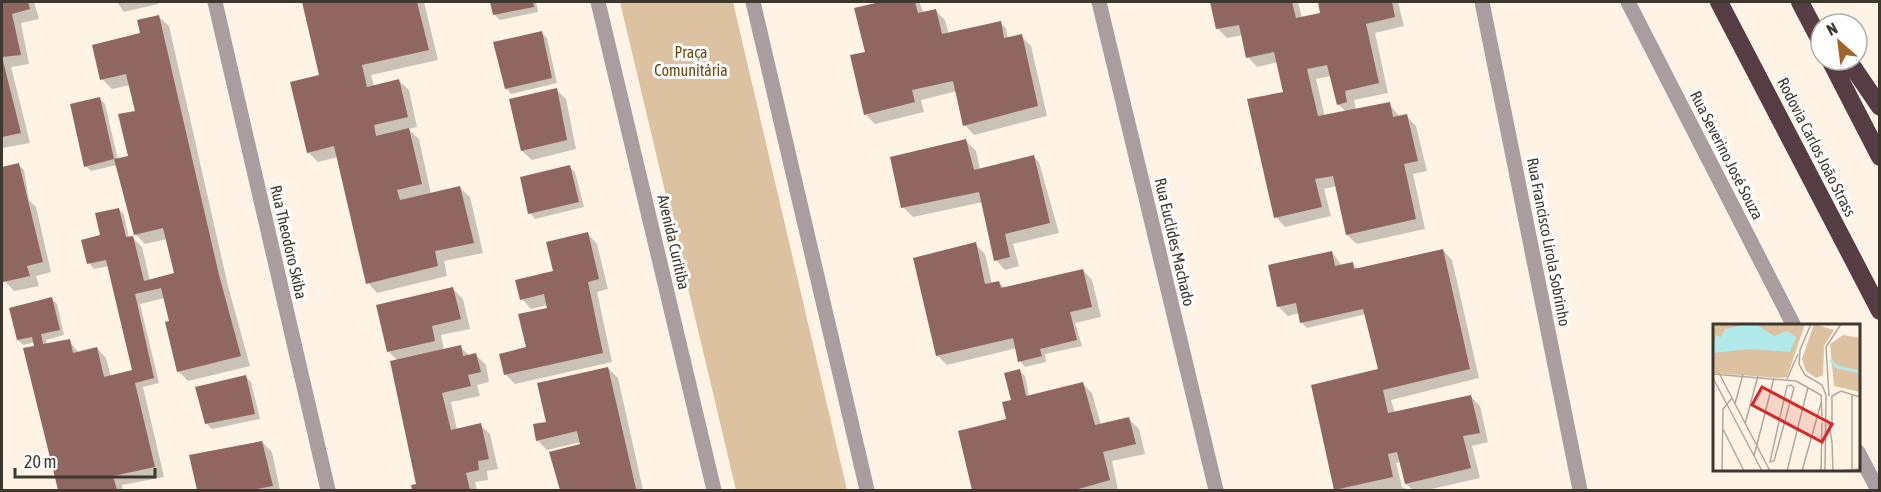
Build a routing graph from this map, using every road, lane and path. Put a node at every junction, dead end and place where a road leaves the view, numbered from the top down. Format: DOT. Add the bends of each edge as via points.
graph roads {
  1 [pos="215,2"];
  2 [pos="598,2"];
  3 [pos="753,2"];
  4 [pos="1099,2"];
  5 [pos="1482,2"];
  6 [pos="1628,2"];
  7 [pos="1719,2"];
  8 [pos="1800,2"];
  9 [pos="1809,19"];
  10 [pos="1836,72"];
  11 [pos="1856,72"];
  12 [pos="1880,107"];
  13 [pos="1880,157"];
  14 [pos="1880,311"];
  15 [pos="1793,324"];
  16 [pos="1860,456"];
  17 [pos="328,490"];
  18 [pos="714,490"];
  19 [pos="867,490"];
  20 [pos="1216,490"];
  21 [pos="1580,490"];
  22 [pos="1875,490"];
  1 -- 17 [label="street, Rua Theodoro Skiba"];
  2 -- 18 [label="street, Avenida Curitiba"];
  3 -- 19 [label="street"];
  4 -- 20 [label="street, Rua Euclides Machado"];
  5 -- 21 [label="street, Rua Francisco Lirola Sobrinho"];
  6 -- 15 [label="street, Rua Severino José Souza"];
  7 -- 14 [label="highway, Rodovia Carlos João Strass"];
  8 -- 9 [label="highway"];
  10 -- 13 [label="highway"];
  11 -- 12 [label="highway"];
  16 -- 22 [label="street"];
}
